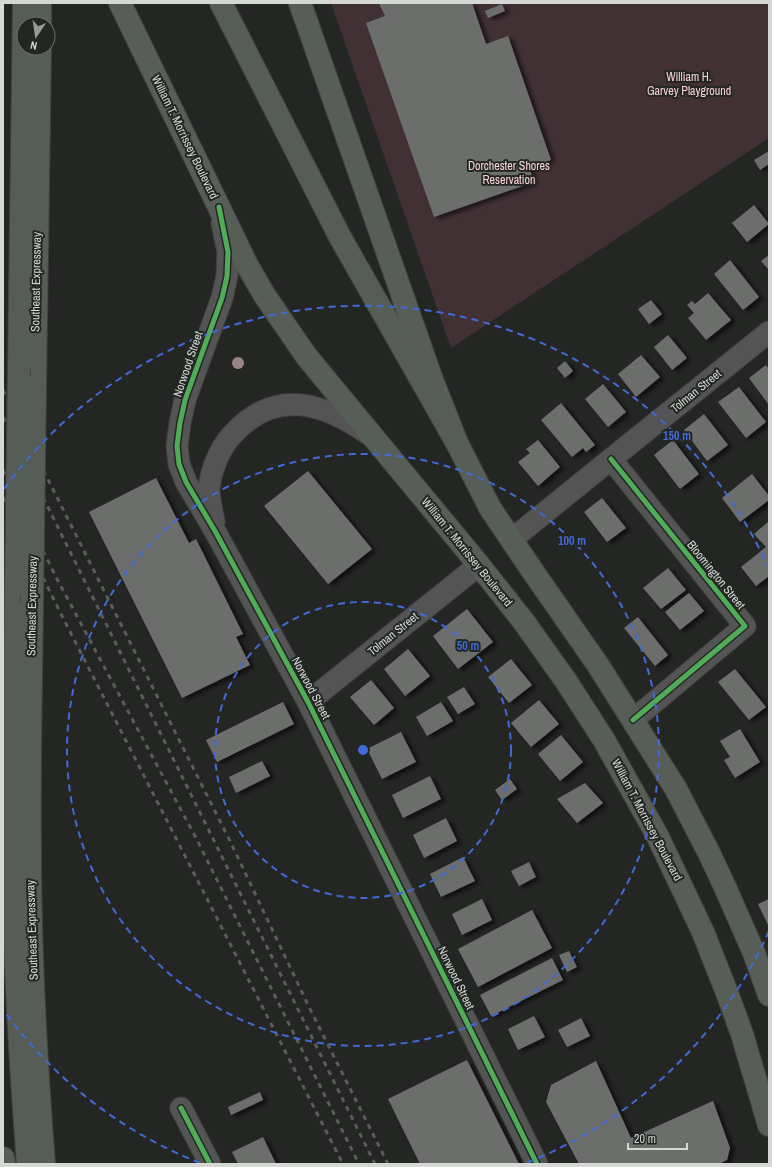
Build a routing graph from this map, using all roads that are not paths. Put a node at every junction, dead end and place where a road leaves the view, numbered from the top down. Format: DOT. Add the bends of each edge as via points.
graph roads {
  1 [pos="221,3"];
  2 [pos="300,3"];
  3 [pos="121,5"];
  4 [pos="36,10"];
  5 [pos="40,56"];
  6 [pos="219,206"];
  7 [pos="769,332"];
  8 [pos="374,439"];
  9 [pos="457,443"];
  10 [pos="611,459"];
  11 [pos="215,531"];
  12 [pos="511,540"];
  13 [pos="479,565"];
  14 [pos="308,702"];
  15 [pos="633,720"];
  16 [pos="769,995"];
  17 [pos="181,1108"];
  18 [pos="769,1124"];
  19 [pos="3,1158"];
  20 [pos="4,1164"];
  21 [pos="28,1164"];
  22 [pos="44,1164"];
  23 [pos="210,1164"];
  24 [pos="537,1164"];
  1 -- 9 [label="highway" via="340,237"];
  2 -- 9 [label="main road" via="431,377"];
  3 -- 6 [label="main road, William T. Morrissey Boulevard"];
  4 -- 21 [label="highway, bridge" via="19,369 13,854 17,996"];
  5 -- 22 [label="highway, Southeast Expressway, bridge" via="30,824 34,1002"];
  6 -- 8 [label="main road, William T. Morrissey Boulevard" via="265,296 307,357"];
  6 -- 11 [label="street, Norwood Street" via="228,252 227,276 222,298 185,400 177,446 179,464 186,482"];
  7 -- 10 [label="street, Tolman Street"];
  8 -- 11 [label="street, Norwood Street" via="339,416 304,405 286,404 255,415 239,426 225,442 217,459 209,493"];
  8 -- 13 [label="main road, William T. Morrissey Boulevard"];
  9 -- 12 [label="main road" via="490,508"];
  10 -- 12 [label="street, Tolman Street"];
  10 -- 15 [label="street, Bloomington Street" via="745,626"];
  11 -- 14 [label="street, Norwood Street"];
  12 -- 15 [label="main road"];
  13 -- 14 [label="street, Tolman Street"];
  13 -- 18 [label="main road, William T. Morrissey Boulevard" via="566,681 604,740 657,835 704,932 742,1034"];
  14 -- 24 [label="street, Norwood Street"];
  15 -- 16 [label="main road" via="676,789 709,853 741,921"];
  17 -- 23 [label="street"];
  19 -- 20 [label="highway"];
}
